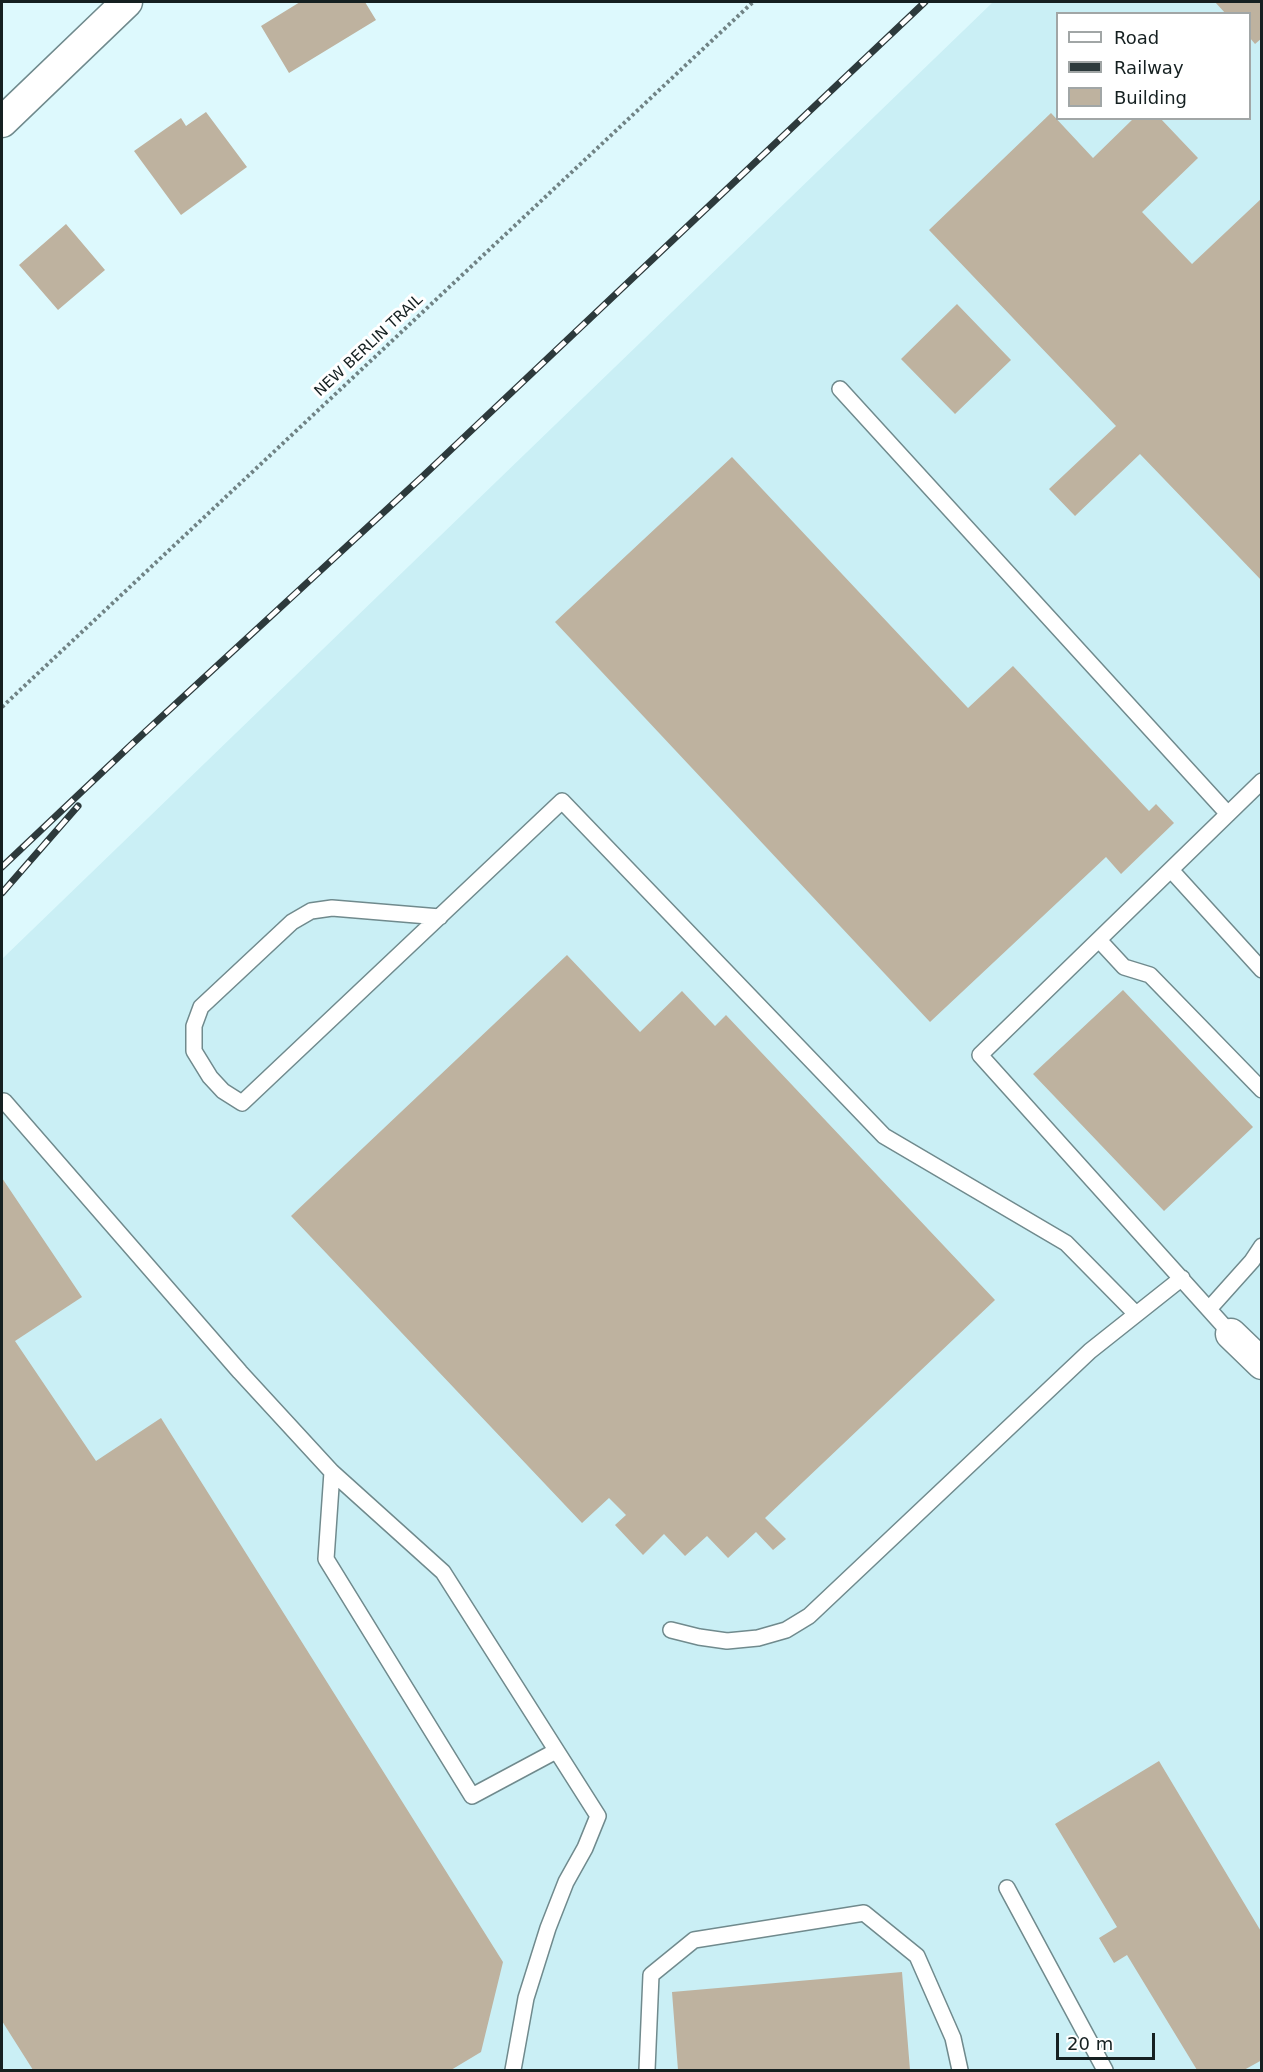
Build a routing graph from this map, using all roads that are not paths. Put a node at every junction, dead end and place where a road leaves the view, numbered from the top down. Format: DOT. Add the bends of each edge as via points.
graph roads {
  1 [pos="127,2"];
  2 [pos="2,122"];
  3 [pos="840,389"];
  4 [pos="1262,782"];
  5 [pos="1228,814"];
  6 [pos="1171,870"];
  7 [pos="440,916"];
  8 [pos="1099,940"];
  9 [pos="1262,970"];
  10 [pos="1262,1090"];
  11 [pos="2,1103"];
  12 [pos="1262,1246"];
  13 [pos="1182,1278"];
  14 [pos="1209,1309"];
  15 [pos="1136,1314"];
  16 [pos="1232,1334"];
  17 [pos="1262,1364"];
  18 [pos="332,1472"];
  19 [pos="671,1630"];
  20 [pos="556,1751"];
  21 [pos="1007,1888"];
  22 [pos="513,2070"];
  23 [pos="647,2070"];
  24 [pos="960,2070"];
  25 [pos="1105,2070"];
  1 -- 2 [label="street"];
  3 -- 5 [label="lane"];
  4 -- 5 [label="lane"];
  5 -- 6 [label="lane"];
  6 -- 8 [label="lane"];
  6 -- 9 [label="lane"];
  7 -- 7 [label="lane" via="242,1103 210,1077 194,1051 194,1026 201,1007 292,922 311,911 332,908"];
  7 -- 15 [label="lane" via="562,801 884,1136 1066,1243"];
  8 -- 10 [label="lane" via="1124,967 1150,975"];
  8 -- 13 [label="lane" via="980,1055"];
  11 -- 18 [label="lane"];
  12 -- 14 [label="lane"];
  13 -- 14 [label="lane"];
  13 -- 15 [label="lane"];
  14 -- 16 [label="lane"];
  15 -- 19 [label="lane" via="1090,1351 809,1616 786,1630 758,1638 727,1641"];
  16 -- 17 [label="street"];
  18 -- 20 [label="lane" via="442,1572"];
  18 -- 20 [label="lane" via="326,1559 472,1796"];
  20 -- 22 [label="lane" via="597,1816 548,1928 526,1998"];
  21 -- 25 [label="lane"];
  23 -- 24 [label="lane" via="651,1975 694,1940 864,1913 917,1956 953,2038"];
}
